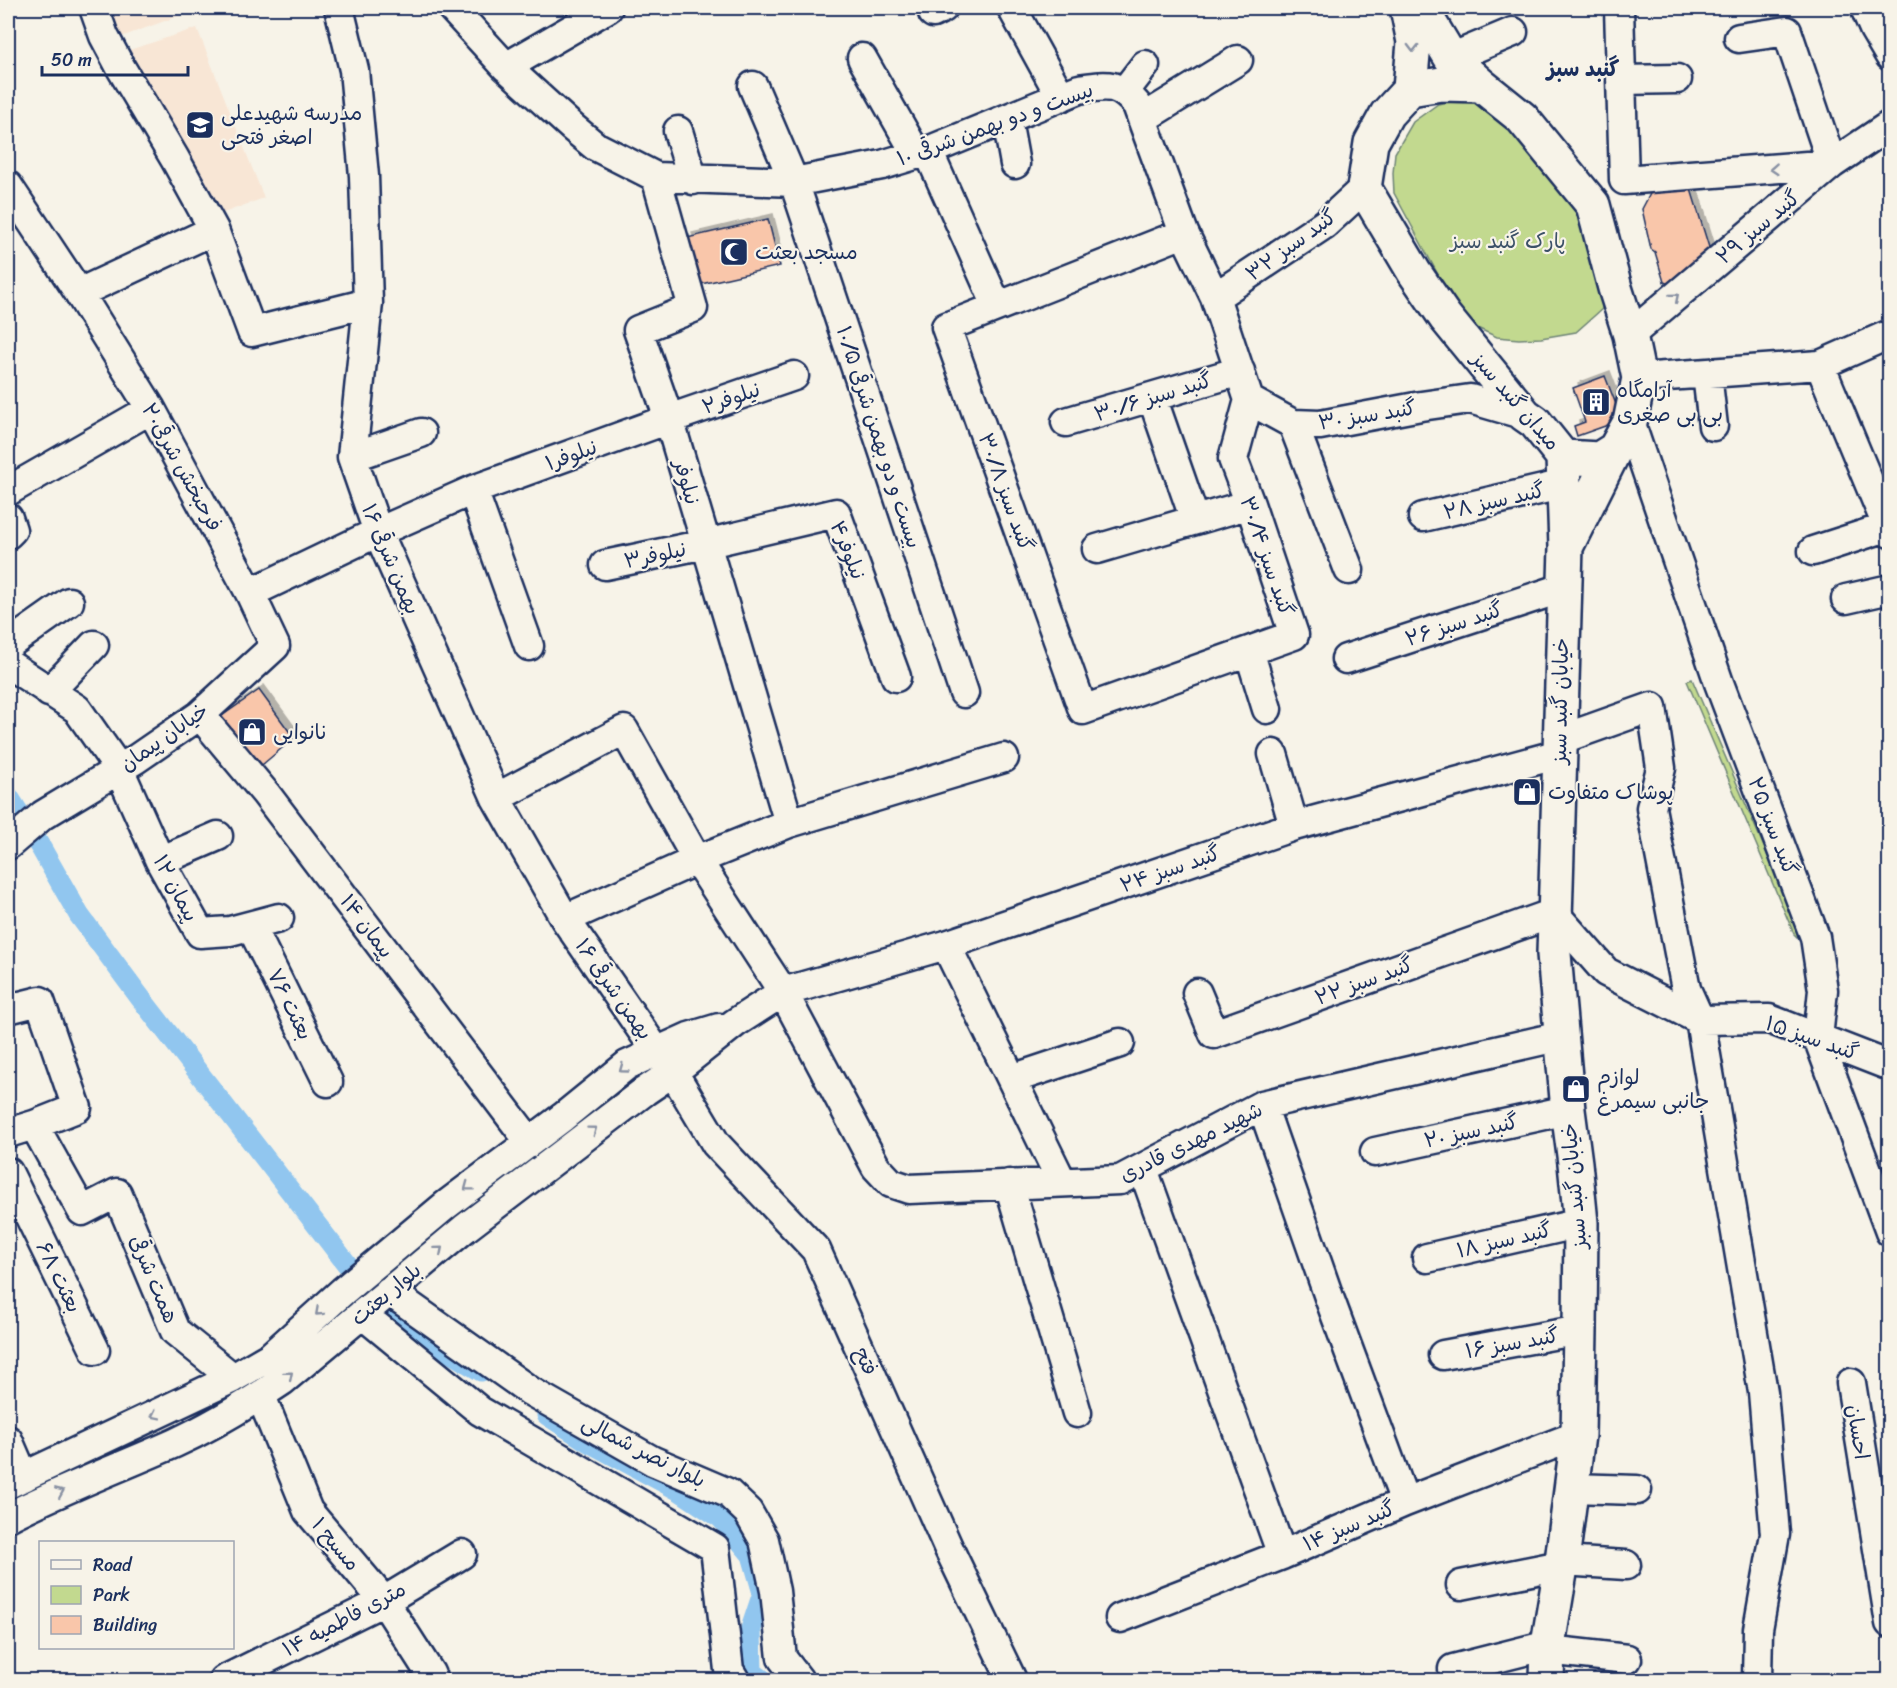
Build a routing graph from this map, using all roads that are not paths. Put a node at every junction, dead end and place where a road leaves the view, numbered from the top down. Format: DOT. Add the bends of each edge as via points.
graph roads {
  1 [pos="94,8"];
  2 [pos="339,8"];
  3 [pos="452,8"];
  4 [pos="608,8"];
  5 [pos="1012,8"];
  6 [pos="1619,8"];
  7 [pos="1865,8"];
  8 [pos="1424,10"];
  9 [pos="1513,32"];
  10 [pos="1739,38"];
  11 [pos="1890,56"];
  12 [pos="862,58"];
  13 [pos="1451,58"];
  14 [pos="1238,60"];
  15 [pos="1145,65"];
  16 [pos="506,67"];
  17 [pos="1621,80"];
  18 [pos="1677,80"];
  19 [pos="1481,85"];
  20 [pos="753,86"];
  21 [pos="1410,89"];
  22 [pos="1125,91"];
  23 [pos="1061,97"];
  24 [pos="1142,119"];
  25 [pos="1007,120"];
  26 [pos="1890,125"];
  27 [pos="678,131"];
  28 [pos="1890,148"];
  29 [pos="923,153"];
  30 [pos="1843,156"];
  31 [pos="1016,164"];
  32 [pos="656,177"];
  33 [pos="693,180"];
  34 [pos="1624,180"];
  35 [pos="794,182"];
  36 [pos="8,186"];
  37 [pos="1364,188"];
  38 [pos="1593,205"];
  39 [pos="214,230"];
  40 [pos="1184,233"];
  41 [pos="80,293"];
  42 [pos="1215,297"];
  43 [pos="368,303"];
  44 [pos="997,306"];
  45 [pos="1890,334"];
  46 [pos="1630,335"];
  47 [pos="1820,365"];
  48 [pos="1240,371"];
  49 [pos="1707,374"];
  50 [pos="794,376"];
  51 [pos="1639,378"];
  52 [pos="1152,397"];
  53 [pos="1250,400"];
  54 [pos="151,409"];
  55 [pos="1525,415"];
  56 [pos="669,419"];
  57 [pos="1066,422"];
  58 [pos="1293,424"];
  59 [pos="1713,426"];
  60 [pos="421,433"];
  61 [pos="1622,435"];
  62 [pos="352,457"];
  63 [pos="1564,471"];
  64 [pos="1880,483"];
  65 [pos="473,490"];
  66 [pos="8,491"];
  67 [pos="1250,504"];
  68 [pos="1423,517"];
  69 [pos="8,518"];
  70 [pos="1195,520"];
  71 [pos="1888,530"];
  72 [pos="378,532"];
  73 [pos="8,534"];
  74 [pos="705,544"];
  75 [pos="1566,547"];
  76 [pos="1097,549"];
  77 [pos="1813,551"];
  78 [pos="605,565"];
  79 [pos="1349,570"];
  80 [pos="1563,588"];
  81 [pos="1890,589"];
  82 [pos="249,593"];
  83 [pos="1846,599"];
  84 [pos="69,602"];
  85 [pos="8,645"];
  86 [pos="94,645"];
  87 [pos="275,646"];
  88 [pos="529,646"];
  89 [pos="1249,651"];
  90 [pos="1346,659"];
  91 [pos="8,664"];
  92 [pos="896,677"];
  93 [pos="49,692"];
  94 [pos="964,693"];
  95 [pos="1083,710"];
  96 [pos="1267,710"];
  97 [pos="200,715"];
  98 [pos="1559,747"];
  99 [pos="1273,754"];
  100 [pos="1004,758"];
  101 [pos="119,769"];
  102 [pos="496,798"];
  103 [pos="789,823"];
  104 [pos="1294,826"];
  105 [pos="218,836"];
  106 [pos="12,838"];
  107 [pos="697,860"];
  108 [pos="160,861"];
  109 [pos="1554,913"];
  110 [pos="279,918"];
  111 [pos="565,919"];
  112 [pos="251,926"];
  113 [pos="946,945"];
  114 [pos="783,992"];
  115 [pos="1197,993"];
  116 [pos="8,1009"];
  117 [pos="1700,1020"];
  118 [pos="1561,1036"];
  119 [pos="1818,1038"];
  120 [pos="1120,1043"];
  121 [pos="665,1062"];
  122 [pos="1890,1066"];
  123 [pos="1012,1078"];
  124 [pos="328,1082"];
  125 [pos="1262,1105"];
  126 [pos="1568,1110"];
  127 [pos="14,1131"];
  128 [pos="529,1141"];
  129 [pos="1375,1152"];
  130 [pos="1143,1169"];
  131 [pos="8,1172"];
  132 [pos="1062,1182"];
  133 [pos="1009,1184"];
  134 [pos="1581,1223"];
  135 [pos="1890,1232"];
  136 [pos="1427,1258"];
  137 [pos="390,1291"];
  138 [pos="362,1314"];
  139 [pos="1580,1330"];
  140 [pos="95,1350"];
  141 [pos="1443,1355"];
  142 [pos="233,1378"];
  143 [pos="1851,1383"];
  144 [pos="261,1396"];
  145 [pos="1077,1413"];
  146 [pos="1578,1436"];
  147 [pos="8,1440"];
  148 [pos="16,1480"];
  149 [pos="1571,1488"];
  150 [pos="1637,1490"];
  151 [pos="1405,1502"];
  152 [pos="8,1517"];
  153 [pos="462,1554"];
  154 [pos="1282,1555"];
  155 [pos="1561,1563"];
  156 [pos="1626,1565"];
  157 [pos="1461,1585"];
  158 [pos="384,1601"];
  159 [pos="1120,1618"];
  160 [pos="1890,1623"];
  161 [pos="1548,1659"];
  162 [pos="1627,1659"];
  163 [pos="1453,1669"];
  164 [pos="426,1678"];
  165 [pos="224,1680"];
  166 [pos="735,1680"];
  167 [pos="799,1680"];
  168 [pos="1012,1680"];
  169 [pos="1757,1680"];
  1 -- 39 [label="street" via="121,68"];
  2 -- 43 [label="street, بهمن شرقی ۱۶" via="354,70 364,176"];
  3 -- 16 [label="street, بیست و دو بهمن شرقی ۱۰"];
  4 -- 16 [label="street"];
  5 -- 23 [label="street"];
  6 -- 17 [label="street"];
  7 -- 11 [label="street"];
  8 -- 13 [label="main road"];
  8 -- 21 [label="main road, one-way" via="1414,42"];
  9 -- 13 [label="street"];
  10 -- 30 [label="street" via="1787,31"];
  12 -- 29 [label="street"];
  13 -- 19 [label="main road"];
  14 -- 24 [label="street"];
  15 -- 22 [label="street"];
  16 -- 32 [label="street, بیست و دو بهمن شرقی ۱۰" via="595,146"];
  17 -- 18 [label="street"];
  17 -- 34 [label="street"];
  19 -- 21 [label="main road" via="1442,84"];
  19 -- 38 [label="main road" via="1522,118"];
  20 -- 35 [label="street, بیست و دو بهمن شرقی ۱۰/۵"];
  21 -- 37 [label="main road" via="1387,114 1371,143"];
  22 -- 23 [label="street, بیست و دو بهمن شرقی ۱۰" via="1100,86"];
  22 -- 24 [label="street, بیست و دو بهمن شرقی ۱۰"];
  23 -- 25 [label="street, بیست و دو بهمن شرقی ۱۰"];
  24 -- 40 [label="street, بیست و دو بهمن شرقی ۱۰"];
  25 -- 29 [label="street, بیست و دو بهمن شرقی ۱۰"];
  25 -- 31 [label="street"];
  26 -- 30 [label="street, گنبد سبز ۲۹"];
  27 -- 33 [label="street"];
  28 -- 30 [label="street"];
  29 -- 35 [label="street, بیست و دو بهمن شرقی ۱۰"];
  29 -- 44 [label="street"];
  30 -- 34 [label="street, one-way"];
  46 -- 30 [label="street, گنبد سبز ۲۹, one-way"];
  32 -- 33 [label="street, بیست و دو بهمن شرقی ۱۰"];
  32 -- 56 [label="street, نیلوفر" via="693,308 638,330"];
  33 -- 35 [label="street, بیست و دو بهمن شرقی ۱۰"];
  34 -- 38 [label="street"];
  35 -- 94 [label="street, بیست و دو بهمن شرقی ۱۰/۵"];
  36 -- 41 [label="street, فرحبخش شرقی۲۰"];
  37 -- 42 [label="street, گنبد سبز ۳۲" via="1325,224"];
  37 -- 55 [label="main road, میدان گنبد سبز" via="1445,317"];
  38 -- 46 [label="main road"];
  39 -- 41 [label="street"];
  39 -- 43 [label="street" via="252,332"];
  40 -- 42 [label="street, بیست و دو بهمن شرقی ۱۰"];
  40 -- 44 [label="street"];
  41 -- 54 [label="street, فرحبخش شرقی۲۰"];
  42 -- 48 [label="street"];
  43 -- 62 [label="street, بهمن شرقی ۱۶"];
  44 -- 95 [label="street, گنبد سبز ۳۰/۸" via="946,327"];
  45 -- 47 [label="street"];
  46 -- 51 [label="main road"];
  47 -- 49 [label="street"];
  47 -- 64 [label="street"];
  48 -- 52 [label="street, گنبد سبز ۳۰/۶"];
  48 -- 53 [label="street"];
  49 -- 51 [label="street"];
  49 -- 59 [label="street"];
  50 -- 56 [label="street, نیلوفر۲"];
  51 -- 61 [label="main road"];
  52 -- 57 [label="street, گنبد سبز ۳۰/۶"];
  52 -- 70 [label="street"];
  53 -- 58 [label="street, گنبد سبز ۳۰"];
  53 -- 67 [label="street, گنبد سبز ۳۰/۴" via="1233,459"];
  54 -- 66 [label="street"];
  54 -- 82 [label="street, فرحبخش شرقی۲۰"];
  55 -- 58 [label="street, گنبد سبز ۳۰" via="1470,399 1320,425"];
  55 -- 63 [label="main road, میدان گنبد سبز" via="1535,422"];
  56 -- 65 [label="street, نیلوفر۱"];
  56 -- 74 [label="street, نیلوفر"];
  58 -- 79 [label="street"];
  60 -- 62 [label="street"];
  61 -- 63 [label="main road, میدان گنبد سبز" via="1599,459"];
  61 -- 75 [label="main road, خیابان گنبد سبز"];
  61 -- 119 [label="street, گنبد سبز ۲۵" via="1815,937 1822,990"];
  62 -- 72 [label="street, بهمن شرقی ۱۶"];
  63 -- 68 [label="street, گنبد سبز ۲۸"];
  63 -- 75 [label="main road, خیابان گنبد سبز"];
  64 -- 71 [label="street"];
  65 -- 72 [label="street, نیلوفر۱"];
  65 -- 88 [label="street"];
  67 -- 70 [label="street"];
  67 -- 89 [label="street, گنبد سبز ۳۰/۴" via="1294,635"];
  69 -- 73 [label="street" via="12,530"];
  70 -- 76 [label="street"];
  71 -- 77 [label="street"];
  72 -- 82 [label="street, نیلوفر۱"];
  72 -- 102 [label="street, بهمن شرقی ۱۶"];
  74 -- 78 [label="street, نیلوفر۳"];
  74 -- 92 [label="street, نیلوفر۴" via="836,513"];
  74 -- 103 [label="street, نیلوفر"];
  75 -- 80 [label="main road, خیابان گنبد سبز"];
  80 -- 90 [label="street, گنبد سبز ۲۶"];
  80 -- 98 [label="main road, خیابان گنبد سبز"];
  81 -- 83 [label="street"];
  82 -- 87 [label="street, فرحبخش شرقی۲۰"];
  84 -- 85 [label="street"];
  86 -- 93 [label="street"];
  87 -- 97 [label="street, خیابان پیمان"];
  89 -- 95 [label="street, گنبد سبز ۳۰/۴"];
  89 -- 96 [label="street"];
  91 -- 93 [label="street, پیمان ۱۲"];
  93 -- 101 [label="street, پیمان ۱۲" via="77,709"];
  97 -- 101 [label="street, خیابان پیمان"];
  97 -- 128 [label="street, پیمان ۱۴" via="273,803"];
  98 -- 104 [label="street, گنبد سبز ۲۴"];
  98 -- 109 [label="main road, خیابان گنبد سبز"];
  98 -- 117 [label="street, گنبد سبز ۲۴" via="1652,707 1661,768 1652,808 1686,989"];
  99 -- 104 [label="street"];
  100 -- 103 [label="street"];
  101 -- 106 [label="street, خیابان پیمان"];
  101 -- 108 [label="street, پیمان ۱۲"];
  102 -- 107 [label="street, شهید مهدی قادری" via="624,729"];
  102 -- 111 [label="street, بهمن شرقی ۱۶"];
  103 -- 107 [label="street"];
  104 -- 113 [label="street, گنبد سبز ۲۴"];
  105 -- 108 [label="street"];
  107 -- 111 [label="street"];
  107 -- 114 [label="street, شهید مهدی قادری"];
  108 -- 112 [label="street, پیمان ۱۲" via="200,933"];
  109 -- 115 [label="street, گنبد سبز ۲۲" via="1214,1034"];
  109 -- 117 [label="street, گنبد سبز ۱۵" via="1606,972"];
  109 -- 118 [label="main road, خیابان گنبد سبز"];
  110 -- 112 [label="street, پیمان ۱۲"];
  111 -- 121 [label="street, بهمن شرقی ۱۶"];
  112 -- 124 [label="street, بعثت ۷۶"];
  113 -- 114 [label="street, گنبد سبز ۲۴"];
  113 -- 123 [label="street"];
  114 -- 121 [label="street, بلوار بعثت"];
  114 -- 133 [label="street, شهید مهدی قادری" via="876,1167 891,1183 909,1189"];
  116 -- 127 [label="street" via="40,1001 76,1108"];
  117 -- 119 [label="street, گنبد سبز ۱۵" via="1770,1019"];
  117 -- 169 [label="street" via="1763,1392 1775,1534 1758,1629"];
  118 -- 125 [label="street, شهید مهدی قادری"];
  118 -- 126 [label="main road, خیابان گنبد سبز"];
  119 -- 122 [label="street, گنبد سبز ۱۵"];
  119 -- 135 [label="street, گنبد سبز ۲۵"];
  120 -- 123 [label="street"];
  121 -- 128 [label="street, بلوار بعثت, one-way" via="627,1065"];
  137 -- 121 [label="street, بلوار بعثت, one-way" via="645,1090"];
  121 -- 168 [label="street, فتح" via="716,1144 816,1250 948,1547"];
  123 -- 132 [label="street"];
  125 -- 130 [label="street, شهید مهدی قادری"];
  125 -- 151 [label="street"];
  126 -- 129 [label="street, گنبد سبز ۲۰"];
  126 -- 134 [label="main road, خیابان گنبد سبز"];
  127 -- 142 [label="street, همت شرقی" via="82,1211 117,1193 175,1331"];
  128 -- 142 [label="street, بلوار بعثت, one-way" via="446,1205 270,1356"];
  130 -- 132 [label="street, شهید مهدی قادری" via="1120,1180"];
  130 -- 154 [label="street"];
  131 -- 140 [label="street, بعثت ۶۸"];
  132 -- 133 [label="street, شهید مهدی قادری"];
  133 -- 145 [label="street"];
  134 -- 136 [label="street, گنبد سبز ۱۸"];
  134 -- 139 [label="main road, خیابان گنبد سبز"];
  137 -- 138 [label="street, بلوار بعثت"];
  137 -- 167 [label="street, بلوار نصر شمالی" via="530,1390 653,1461 728,1493 748,1512 764,1540 775,1591 782,1658"];
  144 -- 138 [label="street, بلوار بعثت, one-way"];
  138 -- 166 [label="street, بلوار نصر شمالی" via="480,1411 715,1548 729,1670"];
  139 -- 141 [label="street, گنبد سبز ۱۶"];
  139 -- 146 [label="main road, خیابان گنبد سبز"];
  142 -- 148 [label="street, بلوار بعثت, one-way"];
  143 -- 160 [label="street, احسان"];
  152 -- 144 [label="street, بلوار بعثت, one-way" via="177,1442"];
  144 -- 158 [label="street, مسیح ۱" via="309,1511"];
  146 -- 149 [label="main road, خیابان گنبد سبز"];
  146 -- 151 [label="street, گنبد سبز ۱۴"];
  147 -- 148 [label="street"];
  149 -- 150 [label="street"];
  149 -- 155 [label="main road, خیابان گنبد سبز"];
  151 -- 154 [label="street, گنبد سبز ۱۴"];
  153 -- 158 [label="street, ۱۴ متری فاطمیه"];
  154 -- 159 [label="street, گنبد سبز ۱۴"];
  155 -- 156 [label="street"];
  155 -- 157 [label="street"];
  155 -- 161 [label="main road, خیابان گنبد سبز"];
  158 -- 164 [label="street, مسیح ۱"];
  158 -- 165 [label="street, ۱۴ متری فاطمیه"];
  161 -- 162 [label="street"];
  161 -- 163 [label="street"];
}
